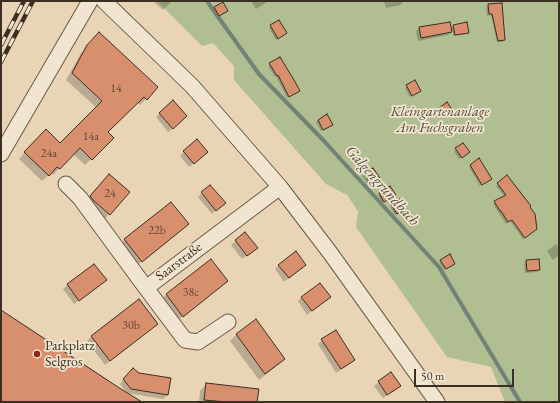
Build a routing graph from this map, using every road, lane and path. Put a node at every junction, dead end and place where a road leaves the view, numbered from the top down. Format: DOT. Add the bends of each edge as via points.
graph roads {
  1 [pos="90,1"];
  2 [pos="104,1"];
  3 [pos="1,154"];
  4 [pos="66,184"];
  5 [pos="280,187"];
  6 [pos="146,288"];
  7 [pos="228,322"];
  8 [pos="437,402"];
  1 -- 3 [label="street"];
  2 -- 5 [label="street" via="192,86"];
  4 -- 6 [label="street, Saarstraße" via="80,198"];
  5 -- 6 [label="street, Saarstraße"];
  5 -- 8 [label="street"];
  6 -- 7 [label="street" via="185,340 198,342"];
}
